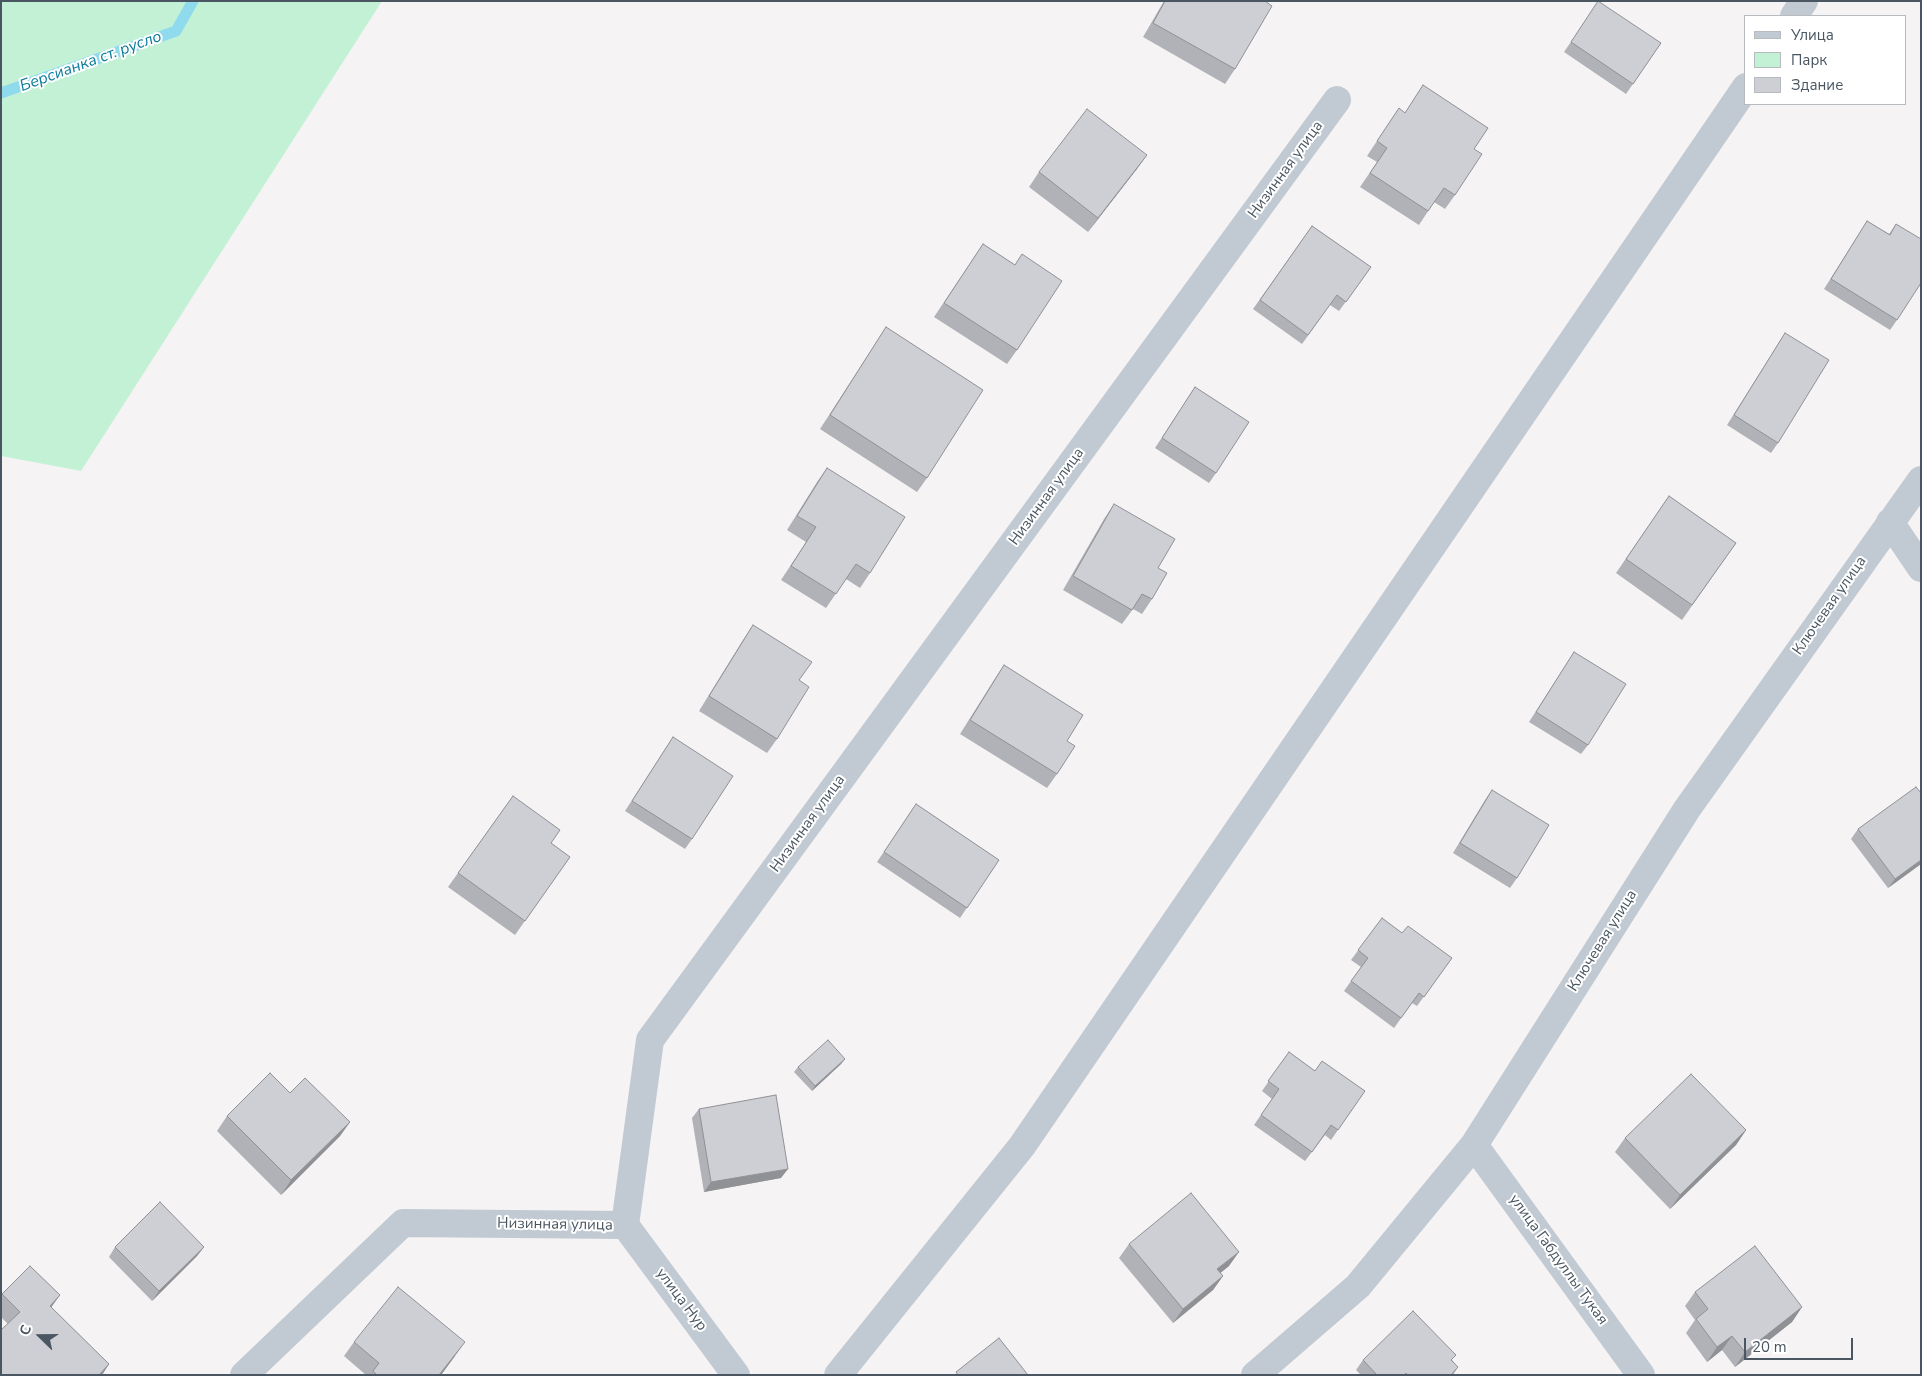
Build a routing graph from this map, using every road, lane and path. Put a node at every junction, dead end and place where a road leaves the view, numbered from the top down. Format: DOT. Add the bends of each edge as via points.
graph roads {
  1 [pos="1804,1"];
  2 [pos="1795,15"];
  3 [pos="1744,90"];
  4 [pos="1337,100"];
  5 [pos="1921,480"];
  6 [pos="1890,522"];
  7 [pos="1921,568"];
  8 [pos="1474,1145"];
  9 [pos="625,1225"];
  10 [pos="244,1375"];
  11 [pos="736,1375"];
  12 [pos="838,1375"];
  13 [pos="1254,1375"];
  14 [pos="1641,1375"];
  1 -- 2 [label="street"];
  3 -- 12 [label="street" via="1022,1146"];
  4 -- 9 [label="street, Низинная улица" via="650,1040"];
  5 -- 6 [label="street, Ключевая улица"];
  6 -- 7 [label="street"];
  6 -- 8 [label="street, Ключевая улица" via="1687,809"];
  8 -- 13 [label="street, Ключевая улица" via="1358,1286"];
  8 -- 14 [label="street, улица Габдуллы Тукая"];
  9 -- 10 [label="street, Низинная улица" via="403,1224"];
  9 -- 11 [label="street, улица Нур"];
}
